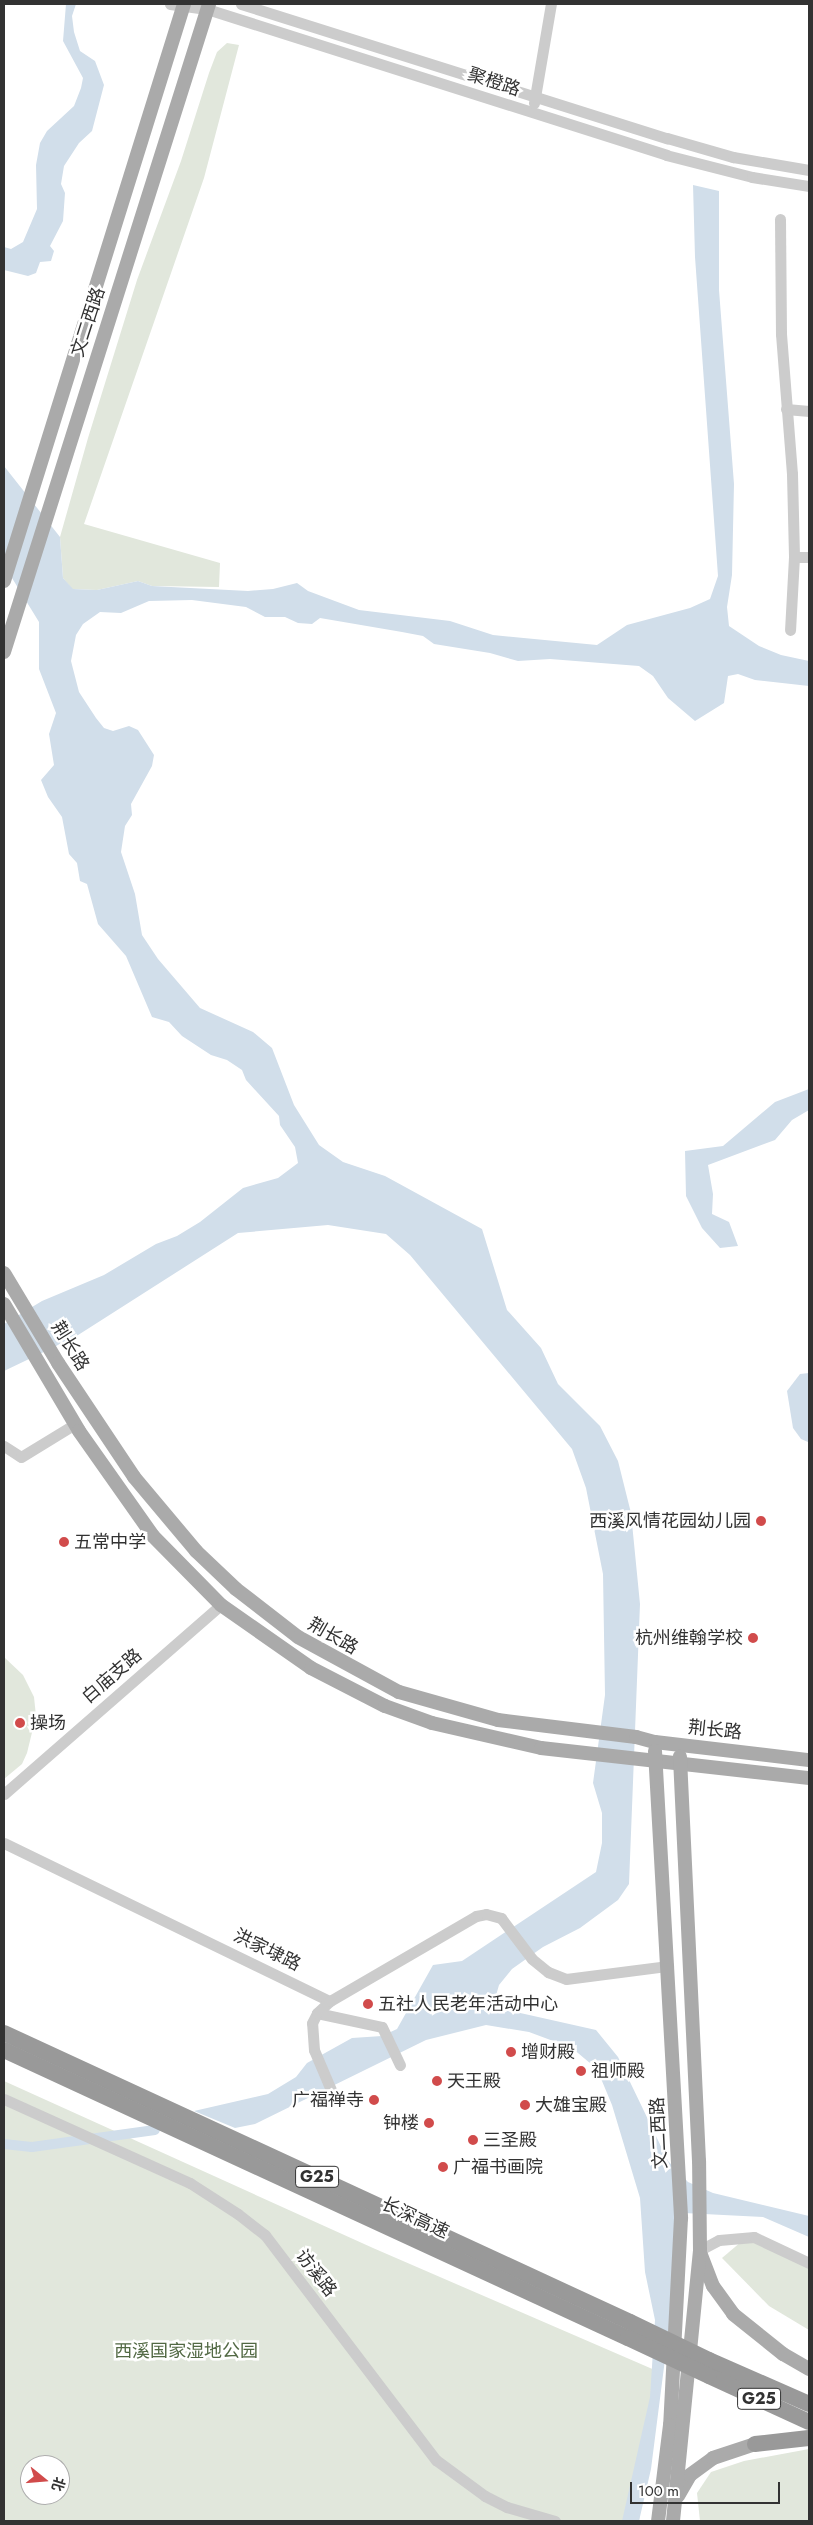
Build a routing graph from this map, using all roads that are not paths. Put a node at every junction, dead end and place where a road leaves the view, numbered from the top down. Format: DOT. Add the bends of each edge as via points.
graph roads {
  1 [pos="241,4"];
  2 [pos="551,4"];
  3 [pos="179,5"];
  4 [pos="208,6"];
  5 [pos="535,97"];
  6 [pos="532,112"];
  7 [pos="809,170"];
  8 [pos="809,186"];
  9 [pos="780,219"];
  10 [pos="786,409"];
  11 [pos="809,411"];
  12 [pos="794,557"];
  13 [pos="809,557"];
  14 [pos="4,581"];
  15 [pos="790,630"];
  16 [pos="4,652"];
  17 [pos="4,1273"];
  18 [pos="5,1306"];
  19 [pos="75,1424"];
  20 [pos="4,1446"];
  21 [pos="222,1604"];
  22 [pos="655,1742"];
  23 [pos="680,1745"];
  24 [pos="655,1760"];
  25 [pos="809,1760"];
  26 [pos="680,1763"];
  27 [pos="809,1778"];
  28 [pos="4,1794"];
  29 [pos="4,1843"];
  30 [pos="668,1966"];
  31 [pos="330,2001"];
  32 [pos="317,2012"];
  33 [pos="4,2032"];
  34 [pos="4,2050"];
  35 [pos="399,2061"];
  36 [pos="332,2094"];
  37 [pos="4,2099"];
  38 [pos="700,2250"];
  39 [pos="809,2263"];
  40 [pos="629,2330"];
  41 [pos="709,2368"];
  42 [pos="809,2369"];
  43 [pos="809,2404"];
  44 [pos="809,2422"];
  45 [pos="809,2438"];
  46 [pos="755,2444"];
  47 [pos="675,2500"];
  48 [pos="555,2521"];
  49 [pos="658,2521"];
  50 [pos="673,2521"];
  1 -- 5 [label="street, 聚橙路"];
  2 -- 5 [label="street"];
  3 -- 4 [label="street, 聚橙路"];
  3 -- 14 [label="main road, 文二西路"];
  4 -- 6 [label="street, 聚橙路"];
  4 -- 16 [label="main road, 文二西路"];
  5 -- 6 [label="street"];
  5 -- 7 [label="street, 聚橙路" via="712,151"];
  6 -- 8 [label="street, 聚橙路" via="707,166"];
  9 -- 10 [label="street"];
  10 -- 11 [label="street"];
  10 -- 12 [label="street"];
  12 -- 13 [label="street"];
  12 -- 15 [label="street"];
  17 -- 22 [label="main road, 荆长路" via="58,1363 134,1477 196,1551 298,1638 399,1692 498,1720"];
  18 -- 19 [label="main road, 荆长路"];
  19 -- 20 [label="street" via="21,1457"];
  19 -- 21 [label="main road, 荆长路" via="153,1536"];
  21 -- 24 [label="main road, 荆长路" via="285,1653 385,1706 474,1733 541,1748"];
  21 -- 28 [label="street, 白庙支路"];
  22 -- 23 [label="main road, 荆长路"];
  22 -- 24 [label="main road, 文二西路"];
  23 -- 25 [label="main road, 荆长路"];
  23 -- 26 [label="main road"];
  24 -- 26 [label="main road, 荆长路"];
  24 -- 30 [label="main road, 文二西路"];
  26 -- 27 [label="main road, 荆长路"];
  26 -- 38 [label="main road" via="699,2161"];
  29 -- 31 [label="street, 洪家埭路"];
  30 -- 31 [label="street" via="566,1979 548,1972 532,1959 495,1914 476,1916"];
  30 -- 49 [label="main road, 文二西路" via="681,2218 670,2425"];
  31 -- 32 [label="street"];
  32 -- 35 [label="street" via="386,2031"];
  32 -- 36 [label="street" via="312,2023 314,2050"];
  33 -- 40 [label="highway, 长深高速 / G25"];
  34 -- 40 [label="highway, 长深高速 / G25"];
  37 -- 48 [label="street, 访溪路" via="190,2183 265,2235 436,2460 485,2496 507,2507"];
  38 -- 39 [label="street" via="719,2240 754,2236"];
  38 -- 42 [label="main road" via="713,2286 733,2314 783,2354"];
  38 -- 47 [label="main road"];
  40 -- 41 [label="highway, 长深高速 / G25, bridge"];
  41 -- 43 [label="highway, 长深高速 / G25"];
  41 -- 44 [label="highway, 长深高速 / G25"];
  45 -- 46 [label="highway"];
  46 -- 47 [label="main road" via="713,2458 690,2475"];
  47 -- 50 [label="main road"];
}
